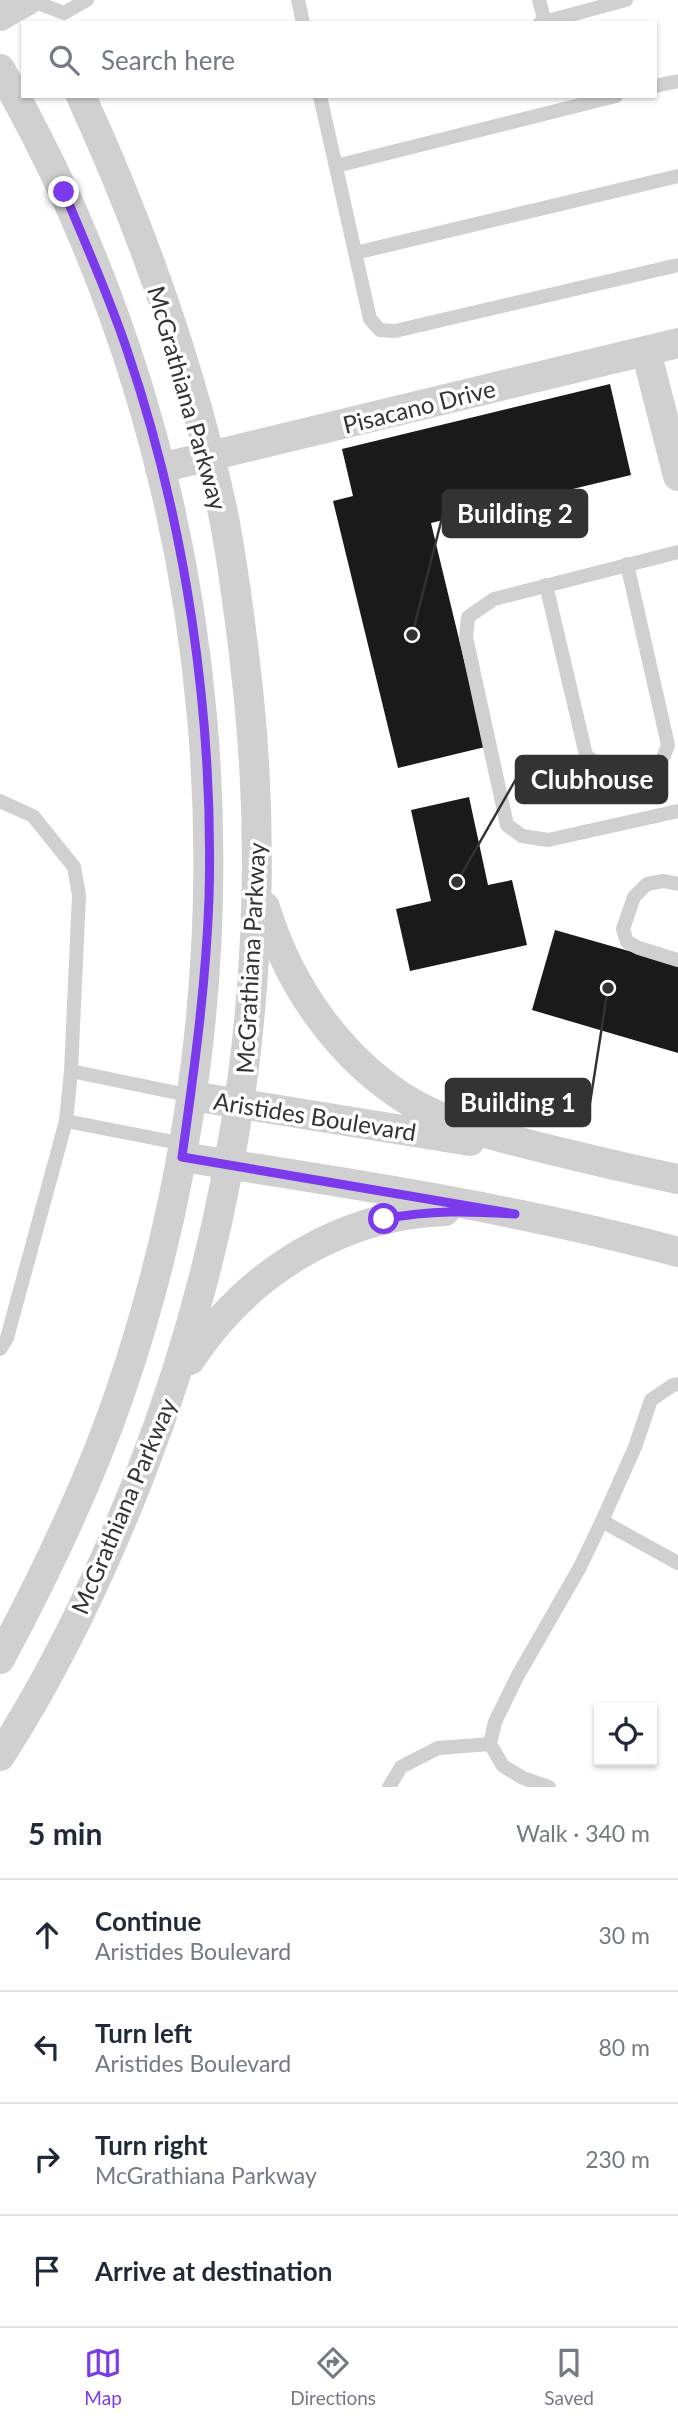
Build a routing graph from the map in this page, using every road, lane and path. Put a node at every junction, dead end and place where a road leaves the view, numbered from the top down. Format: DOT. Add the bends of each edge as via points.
graph roads {
  1 [pos="29,0"];
  2 [pos="87,0"];
  3 [pos="298,0"];
  4 [pos="539,0"];
  5 [pos="626,0"];
  6 [pos="0,16"];
  7 [pos="41,21"];
  8 [pos="303,21"];
  9 [pos="542,21"];
  10 [pos="546,21"];
  11 [pos="0,69"];
  12 [pos="678,81"];
  13 [pos="657,86"];
  14 [pos="81,98"];
  15 [pos="320,98"];
  16 [pos="608,98"];
  17 [pos="336,166"];
  18 [pos="678,176"];
  19 [pos="355,253"];
  20 [pos="678,265"];
  21 [pos="678,343"];
  22 [pos="646,351"];
  23 [pos="209,458"];
  24 [pos="160,468"];
  25 [pos="678,476"];
  26 [pos="678,552"];
  27 [pos="626,565"];
  28 [pos="546,584"];
  29 [pos="0,801"];
  30 [pos="678,811"];
  31 [pos="259,874"];
  32 [pos="678,884"];
  33 [pos="678,960"];
  34 [pos="71,1071"];
  35 [pos="192,1096"];
  36 [pos="240,1104"];
  37 [pos="66,1121"];
  38 [pos="183,1151"];
  39 [pos="605,1163"];
  40 [pos="230,1164"];
  41 [pos="678,1179"];
  42 [pos="515,1214"];
  43 [pos="678,1252"];
  44 [pos="0,1349"];
  45 [pos="174,1383"];
  46 [pos="678,1384"];
  47 [pos="602,1521"];
  48 [pos="678,1563"];
  49 [pos="0,1659"];
  50 [pos="490,1744"];
  51 [pos="0,1756"];
  52 [pos="389,1787"];
  53 [pos="549,1787"];
  1 -- 2 [label="lane" via="64,13"];
  1 -- 6 [label="street"];
  1 -- 7 [label="street"];
  3 -- 8 [label="lane"];
  4 -- 9 [label="lane"];
  5 -- 10 [label="lane"];
  11 -- 24 [label="street, McGrathiana Parkway" via="64,192 99,273"];
  12 -- 13 [label="lane"];
  14 -- 23 [label="street, McGrathiana Parkway" via="130,209"];
  15 -- 17 [label="lane"];
  16 -- 17 [label="lane"];
  17 -- 19 [label="lane"];
  18 -- 19 [label="lane"];
  19 -- 20 [label="lane" via="370,319 380,330 395,331"];
  21 -- 22 [label="street, Pisacano Drive"];
  22 -- 23 [label="street, Pisacano Drive"];
  22 -- 25 [label="street"];
  23 -- 24 [label="street, Pisacano Drive"];
  23 -- 31 [label="street, McGrathiana Parkway" via="238,603 251,706"];
  24 -- 35 [label="street, McGrathiana Parkway" via="195,643 207,773 209,897"];
  26 -- 27 [label="lane"];
  27 -- 28 [label="lane"];
  27 -- 28 [label="lane" via="668,745 655,767 621,774 601,768 586,755"];
  28 -- 30 [label="lane" via="494,599 468,617 466,637 507,825 523,836 548,840"];
  29 -- 34 [label="lane" via="33,816 74,867 79,895"];
  31 -- 36 [label="street, McGrathiana Parkway" via="252,1013"];
  31 -- 39 [label="street, Aristides Boulevard" via="277,944 301,991 335,1037 375,1077 450,1121"];
  32 -- 33 [label="lane" via="647,884 634,897 623,929 627,942"];
  34 -- 35 [label="lane"];
  34 -- 37 [label="lane"];
  35 -- 36 [label="street, Aristides Boulevard"];
  35 -- 38 [label="street, McGrathiana Parkway"];
  36 -- 39 [label="street, Aristides Boulevard"];
  36 -- 40 [label="street, McGrathiana Parkway"];
  37 -- 38 [label="lane"];
  37 -- 44 [label="lane" via="7,1338"];
  38 -- 40 [label="street"];
  38 -- 49 [label="street, McGrathiana Parkway" via="157,1269 119,1395 46,1573"];
  39 -- 41 [label="street, Aristides Boulevard"];
  40 -- 42 [label="street"];
  40 -- 45 [label="street, McGrathiana Parkway" via="199,1303"];
  42 -- 43 [label="street"];
  42 -- 45 [label="street" via="424,1212 384,1219 319,1242 274,1270 236,1303 204,1337"];
  45 -- 51 [label="street, McGrathiana Parkway" via="121,1522 84,1602"];
  46 -- 47 [label="lane" via="651,1400"];
  47 -- 48 [label="lane"];
  47 -- 50 [label="lane" via="517,1677 495,1722"];
  50 -- 52 [label="lane" via="438,1748 401,1767"];
  50 -- 53 [label="lane" via="503,1766"];
}
